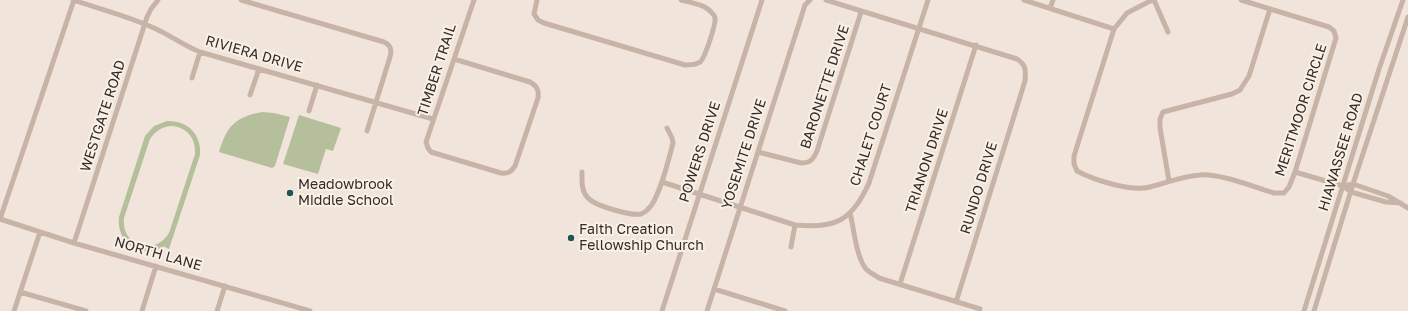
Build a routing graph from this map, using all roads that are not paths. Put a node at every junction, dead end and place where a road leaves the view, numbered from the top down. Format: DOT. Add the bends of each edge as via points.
graph roads {
  1 [pos="74,0"];
  2 [pos="158,0"];
  3 [pos="241,0"];
  4 [pos="473,0"];
  5 [pos="537,0"];
  6 [pos="681,0"];
  7 [pos="762,0"];
  8 [pos="810,0"];
  9 [pos="826,0"];
  10 [pos="928,0"];
  11 [pos="1024,0"];
  12 [pos="1052,0"];
  13 [pos="1153,0"];
  14 [pos="1241,0"];
  15 [pos="1403,0"];
  16 [pos="1050,8"];
  17 [pos="1270,9"];
  18 [pos="861,12"];
  19 [pos="1408,18"];
  20 [pos="145,24"];
  21 [pos="919,29"];
  22 [pos="1114,29"];
  23 [pos="1168,32"];
  24 [pos="976,45"];
  25 [pos="200,52"];
  26 [pos="454,59"];
  27 [pos="259,69"];
  28 [pos="192,78"];
  29 [pos="318,85"];
  30 [pos="250,95"];
  31 [pos="376,103"];
  32 [pos="309,111"];
  33 [pos="433,119"];
  34 [pos="667,128"];
  35 [pos="367,131"];
  36 [pos="758,152"];
  37 [pos="582,172"];
  38 [pos="1295,172"];
  39 [pos="1169,181"];
  40 [pos="662,182"];
  41 [pos="1353,184"];
  42 [pos="1343,186"];
  43 [pos="1351,192"];
  44 [pos="699,195"];
  45 [pos="1400,204"];
  46 [pos="740,208"];
  47 [pos="1408,208"];
  48 [pos="850,213"];
  49 [pos="0,219"];
  50 [pos="795,225"];
  51 [pos="40,232"];
  52 [pos="74,243"];
  53 [pos="791,247"];
  54 [pos="156,266"];
  55 [pos="900,284"];
  56 [pos="225,286"];
  57 [pos="714,289"];
  58 [pos="1311,290"];
  59 [pos="20,292"];
  60 [pos="1320,292"];
  61 [pos="956,302"];
  62 [pos="980,310"];
  63 [pos="14,311"];
  64 [pos="86,311"];
  65 [pos="142,311"];
  66 [pos="217,311"];
  67 [pos="310,311"];
  68 [pos="662,311"];
  69 [pos="707,311"];
  70 [pos="785,311"];
  71 [pos="1304,311"];
  72 [pos="1314,311"];
  1 -- 20 [label="street, RIVIERA DRIVE"];
  1 -- 49 [label="street"];
  2 -- 20 [label="street, WESTGATE ROAD"];
  3 -- 31 [label="street" via="384,42 391,47"];
  4 -- 26 [label="street, TIMBER TRAIL"];
  5 -- 6 [label="street" via="534,14 544,23 685,65 693,65 704,57 715,18 712,12 704,7"];
  7 -- 44 [label="street, POWERS DRIVE"];
  8 -- 36 [label="street, YOSEMITE DRIVE" via="805,5"];
  9 -- 18 [label="street"];
  10 -- 21 [label="street, CHALET COURT"];
  11 -- 16 [label="street"];
  12 -- 16 [label="street"];
  13 -- 22 [label="street, MERITMOOR CIRCLE" via="1127,13"];
  13 -- 23 [label="street"];
  14 -- 17 [label="street, MERITMOOR CIRCLE"];
  15 -- 42 [label="street, HIAWASSEE ROAD"];
  16 -- 22 [label="street"];
  17 -- 38 [label="street, MERITMOOR CIRCLE" via="1329,27 1334,31 1336,38"];
  17 -- 39 [label="street" via="1249,76 1240,90 1163,112 1160,128"];
  18 -- 21 [label="street"];
  18 -- 36 [label="street, BARONETTE DRIVE" via="814,159 801,163"];
  19 -- 41 [label="street, HIAWASSEE ROAD"];
  20 -- 25 [label="street, RIVIERA DRIVE"];
  20 -- 52 [label="street, WESTGATE ROAD"];
  21 -- 24 [label="street"];
  21 -- 48 [label="street, CHALET COURT" via="869,183 862,199"];
  22 -- 39 [label="street, MERITMOOR CIRCLE" via="1074,156 1076,171 1126,187 1149,187"];
  24 -- 55 [label="street, TRIANON DRIVE"];
  24 -- 61 [label="street, RUNDO DRIVE" via="1017,59 1023,63 1026,70 1025,81"];
  25 -- 27 [label="street, RIVIERA DRIVE"];
  25 -- 28 [label="street"];
  26 -- 33 [label="street, TIMBER TRAIL"];
  26 -- 33 [label="street, TIMBER TRAIL" via="536,85 539,91 538,98 512,171 507,174 431,152 426,142"];
  27 -- 29 [label="street, RIVIERA DRIVE"];
  27 -- 30 [label="street"];
  29 -- 31 [label="street, RIVIERA DRIVE"];
  29 -- 32 [label="street"];
  31 -- 33 [label="street, RIVIERA DRIVE"];
  31 -- 35 [label="street"];
  34 -- 40 [label="street" via="673,143"];
  36 -- 46 [label="street, YOSEMITE DRIVE"];
  37 -- 40 [label="street" via="583,191 588,198 599,205 632,214 641,214 648,210"];
  38 -- 39 [label="street, MERITMOOR CIRCLE" via="1284,193 1215,175"];
  38 -- 42 [label="street"];
  40 -- 44 [label="street, CHALET COURT"];
  41 -- 42 [label="street"];
  41 -- 43 [label="street, HIAWASSEE ROAD"];
  41 -- 45 [label="street" via="1388,196"];
  42 -- 43 [label="street"];
  42 -- 58 [label="street, HIAWASSEE ROAD"];
  43 -- 45 [label="street"];
  43 -- 60 [label="street, HIAWASSEE ROAD"];
  44 -- 46 [label="street, CHALET COURT"];
  44 -- 68 [label="street, POWERS DRIVE"];
  45 -- 47 [label="street"];
  46 -- 50 [label="street, CHALET COURT"];
  46 -- 57 [label="street, YOSEMITE DRIVE"];
  48 -- 50 [label="street, CHALET COURT" via="831,224 814,227"];
  48 -- 55 [label="street" via="860,258 865,268 879,278"];
  49 -- 51 [label="street, NORTH LANE"];
  50 -- 53 [label="street"];
  51 -- 52 [label="street, NORTH LANE"];
  51 -- 59 [label="street"];
  52 -- 54 [label="street, NORTH LANE"];
  54 -- 56 [label="street, NORTH LANE"];
  54 -- 65 [label="street"];
  55 -- 61 [label="street"];
  56 -- 66 [label="street"];
  56 -- 67 [label="street, NORTH LANE"];
  57 -- 69 [label="street, YOSEMITE DRIVE"];
  57 -- 70 [label="street"];
  58 -- 60 [label="street"];
  58 -- 71 [label="street, HIAWASSEE ROAD"];
  59 -- 63 [label="street"];
  59 -- 64 [label="street"];
  60 -- 72 [label="street, HIAWASSEE ROAD"];
  61 -- 62 [label="street"];
}
